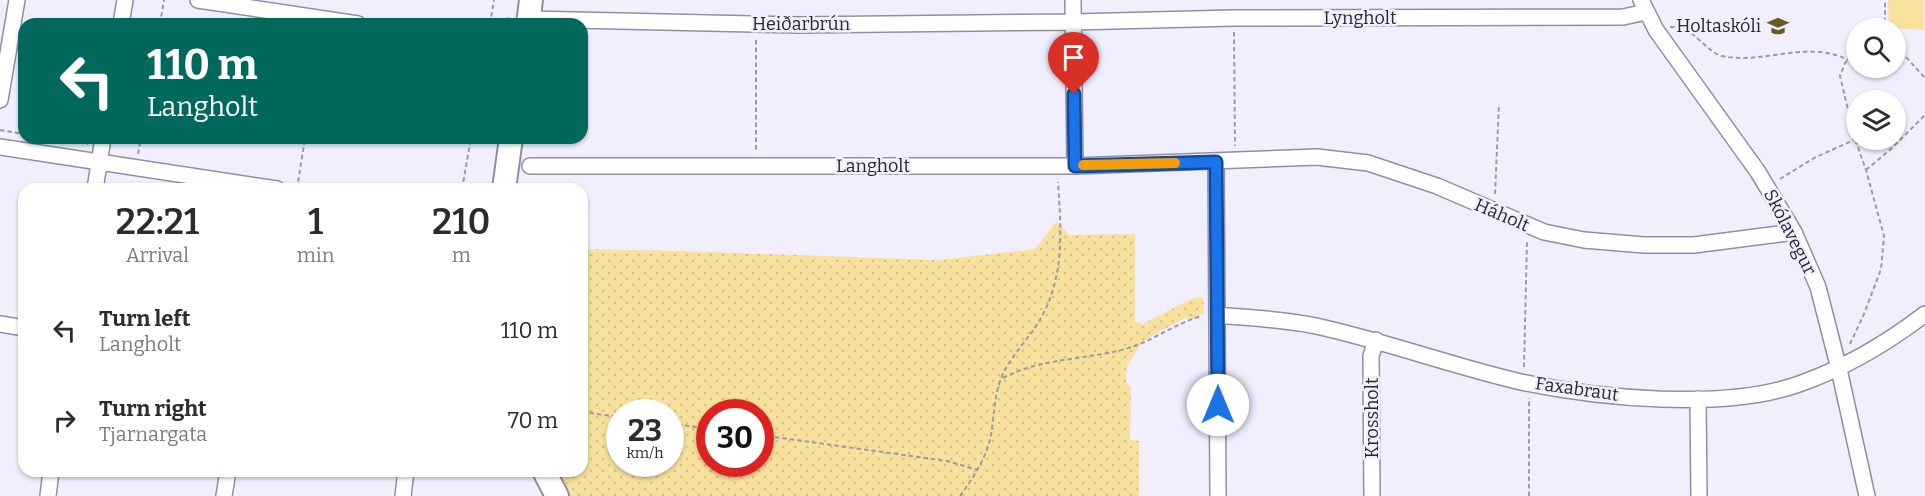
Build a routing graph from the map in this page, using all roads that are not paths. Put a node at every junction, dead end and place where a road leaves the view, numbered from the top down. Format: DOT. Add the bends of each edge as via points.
graph roads {
  1 [pos="17,0"];
  2 [pos="125,0"];
  3 [pos="198,0"];
  4 [pos="1073,0"];
  5 [pos="1644,6"];
  6 [pos="529,14"];
  7 [pos="122,18"];
  8 [pos="318,18"];
  9 [pos="1073,22"];
  10 [pos="0,100"];
  11 [pos="102,144"];
  12 [pos="510,144"];
  13 [pos="0,147"];
  14 [pos="99,162"];
  15 [pos="1216,162"];
  16 [pos="530,166"];
  17 [pos="1075,166"];
  18 [pos="96,183"];
  19 [pos="237,183"];
  20 [pos="505,183"];
  21 [pos="1794,232"];
  22 [pos="1925,314"];
  23 [pos="1217,315"];
  24 [pos="0,324"];
  25 [pos="18,327"];
  26 [pos="1376,340"];
  27 [pos="1839,369"];
  28 [pos="1698,399"];
  29 [pos="50,477"];
  30 [pos="227,477"];
  31 [pos="405,477"];
  32 [pos="547,477"];
  33 [pos="48,496"];
  34 [pos="224,496"];
  35 [pos="402,496"];
  36 [pos="557,496"];
  37 [pos="1218,496"];
  38 [pos="1372,496"];
  39 [pos="1699,496"];
  40 [pos="1867,496"];
  1 -- 10 [label="street"];
  2 -- 7 [label="street"];
  3 -- 8 [label="street"];
  4 -- 9 [label="street"];
  5 -- 9 [label="street, Lyngholt" via="1623,17"];
  5 -- 21 [label="street, Skólavegur" via="1656,30 1767,187"];
  6 -- 9 [label="street, Heiðarbrún" via="756,24"];
  9 -- 17 [label="street"];
  11 -- 14 [label="street"];
  12 -- 20 [label="street"];
  13 -- 14 [label="street"];
  14 -- 18 [label="street"];
  14 -- 19 [label="street"];
  15 -- 17 [label="street, Langholt"];
  15 -- 21 [label="street, Háholt" via="1317,157 1368,162 1437,186 1544,232 1584,240 1694,245"];
  15 -- 23 [label="street"];
  16 -- 17 [label="street, Langholt"];
  21 -- 27 [label="street, Skólavegur" via="1818,287"];
  22 -- 27 [label="street, Faxabraut"];
  23 -- 26 [label="street, Faxabraut" via="1313,326"];
  23 -- 37 [label="street"];
  24 -- 25 [label="street"];
  26 -- 28 [label="street, Faxabraut" via="1572,391"];
  26 -- 38 [label="street, Krossholt" via="1371,356"];
  27 -- 28 [label="street, Faxabraut" via="1759,394"];
  27 -- 40 [label="street, Skólavegur"];
  28 -- 39 [label="street"];
  29 -- 33 [label="street"];
  30 -- 34 [label="street"];
  31 -- 35 [label="street"];
  32 -- 36 [label="street"];
}
